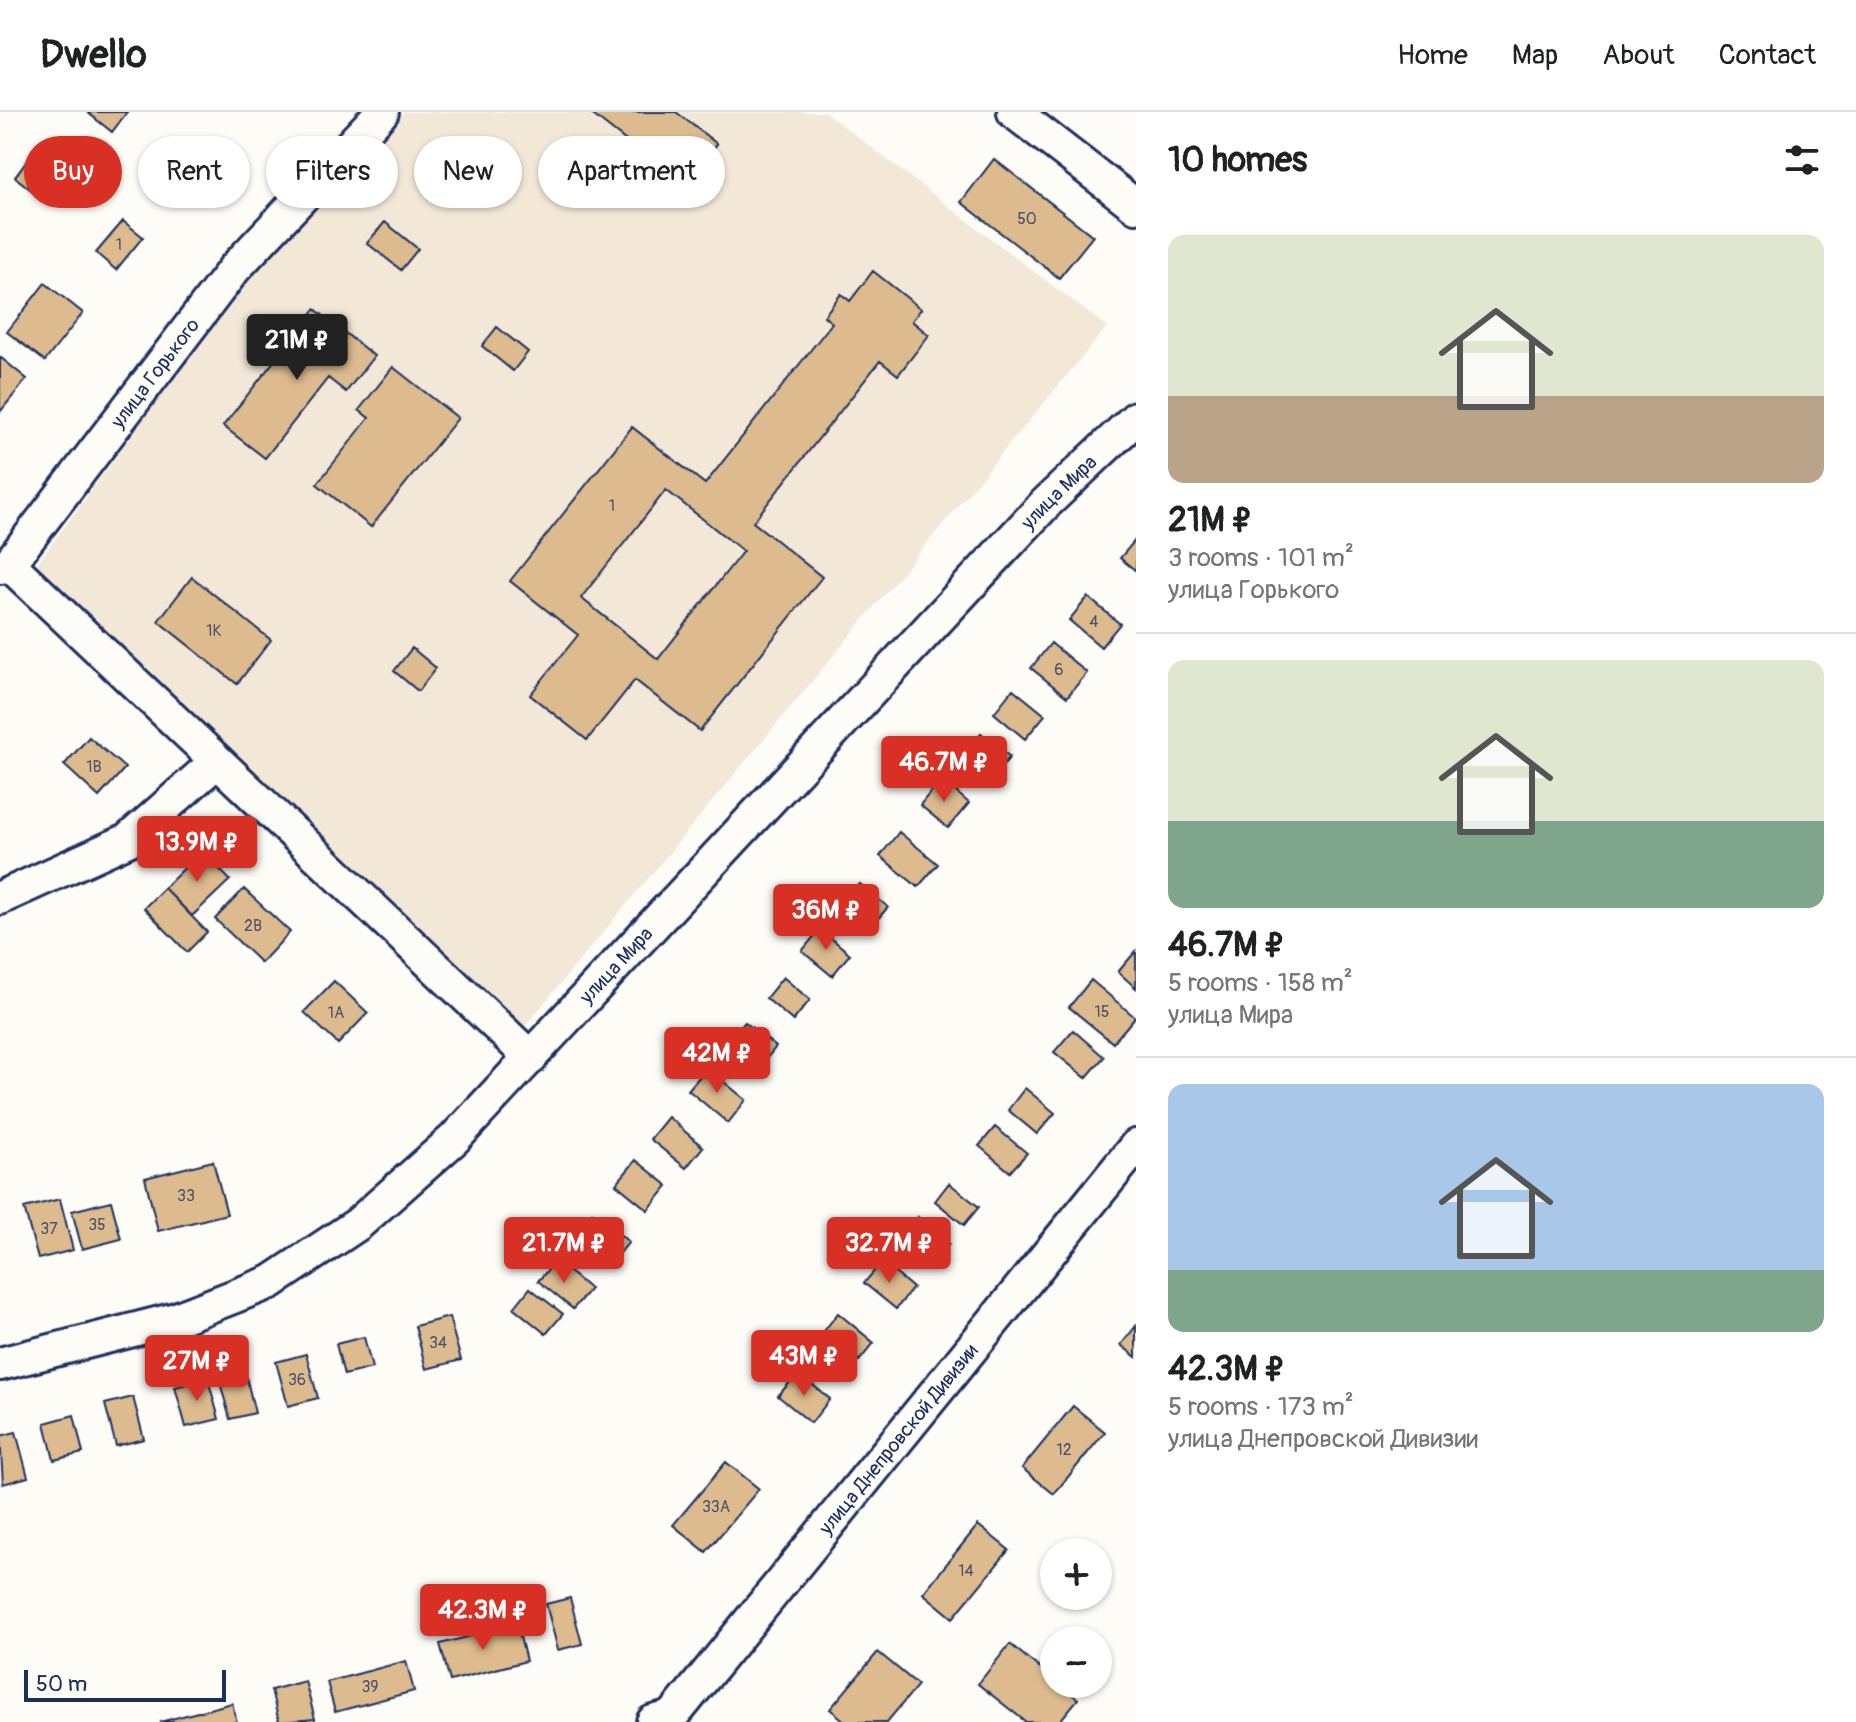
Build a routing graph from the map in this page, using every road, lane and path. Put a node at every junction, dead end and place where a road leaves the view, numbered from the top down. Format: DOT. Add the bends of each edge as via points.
graph roads {
  1 [pos="382,112"];
  2 [pos="1014,112"];
  3 [pos="1136,206"];
  4 [pos="1136,418"];
  5 [pos="5,566"];
  6 [pos="217,761"];
  7 [pos="0,898"];
  8 [pos="531,1058"];
  9 [pos="1136,1146"];
  10 [pos="0,1364"];
  11 [pos="666,1720"];
  1 -- 5 [label="street, улица Горького" via="234,269"];
  2 -- 3 [label="street"];
  4 -- 8 [label="street, улица Мира" via="1045,504"];
  5 -- 6 [label="street"];
  6 -- 7 [label="street" via="128,840"];
  6 -- 8 [label="street"];
  8 -- 10 [label="street, улица Мира" via="454,1139 358,1224 271,1282 176,1319"];
  9 -- 11 [label="street, улица Днепровской Дивизии"];
}
